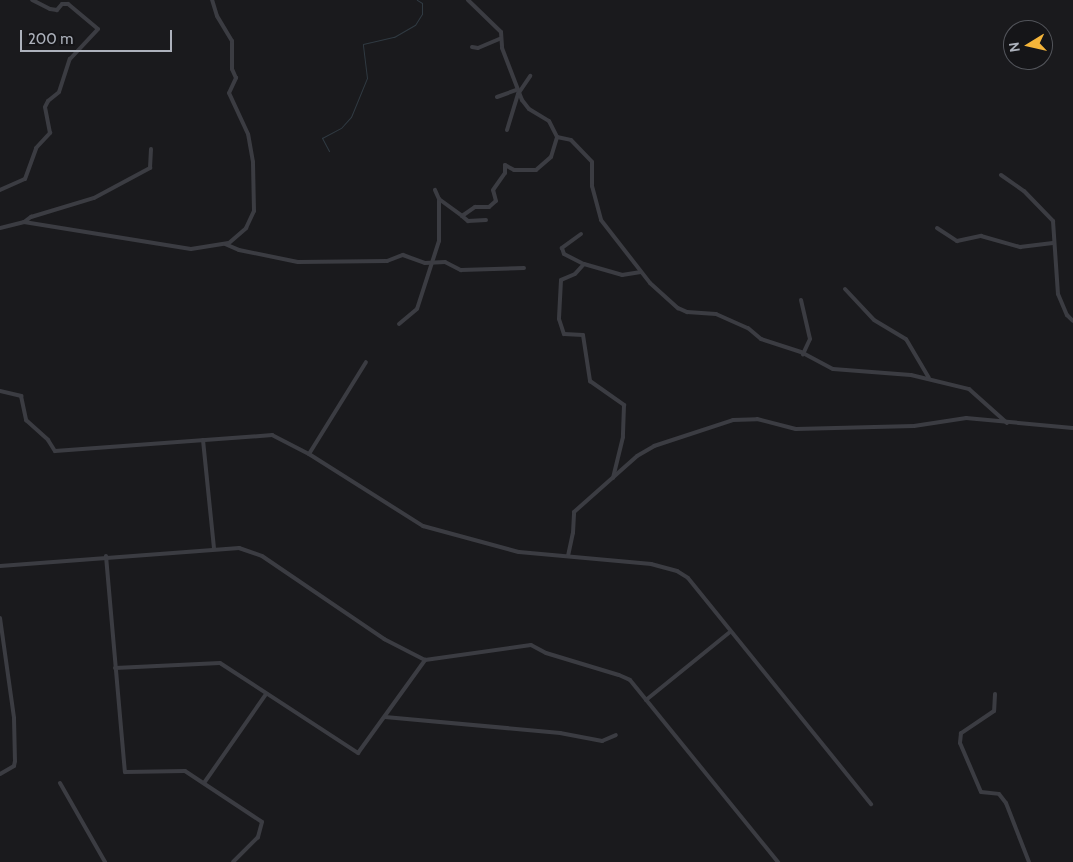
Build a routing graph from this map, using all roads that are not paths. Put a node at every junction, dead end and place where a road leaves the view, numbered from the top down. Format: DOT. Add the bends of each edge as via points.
graph roads {
  1 [pos="32,0"];
  2 [pos="212,0"];
  3 [pos="468,0"];
  4 [pos="501,38"];
  5 [pos="472,47"];
  6 [pos="530,76"];
  7 [pos="517,92"];
  8 [pos="497,97"];
  9 [pos="507,130"];
  10 [pos="557,137"];
  11 [pos="151,149"];
  12 [pos="1001,175"];
  13 [pos="0,190"];
  14 [pos="435,190"];
  15 [pos="439,199"];
  16 [pos="462,216"];
  17 [pos="486,220"];
  18 [pos="24,222"];
  19 [pos="0,228"];
  20 [pos="937,228"];
  21 [pos="580,234"];
  22 [pos="1053,243"];
  23 [pos="225,244"];
  24 [pos="432,261"];
  25 [pos="584,264"];
  26 [pos="524,268"];
  27 [pos="641,272"];
  28 [pos="845,289"];
  29 [pos="801,300"];
  30 [pos="1073,321"];
  31 [pos="399,324"];
  32 [pos="804,354"];
  33 [pos="366,362"];
  34 [pos="929,378"];
  35 [pos="0,391"];
  36 [pos="1007,423"];
  37 [pos="1073,428"];
  38 [pos="203,440"];
  39 [pos="310,454"];
  40 [pos="613,478"];
  41 [pos="214,548"];
  42 [pos="106,556"];
  43 [pos="568,556"];
  44 [pos="0,566"];
  45 [pos="0,618"];
  46 [pos="730,632"];
  47 [pos="425,660"];
  48 [pos="115,668"];
  49 [pos="266,694"];
  50 [pos="995,694"];
  51 [pos="646,700"];
  52 [pos="385,717"];
  53 [pos="616,735"];
  54 [pos="0,774"];
  55 [pos="60,783"];
  56 [pos="204,783"];
  57 [pos="872,804"];
  58 [pos="105,862"];
  59 [pos="233,862"];
  60 [pos="778,862"];
  61 [pos="1029,862"];
  1 -- 13 [label="street" via="57,10 62,4 68,4 98,29 70,59 59,92 45,107 50,133 36,148 25,179"];
  2 -- 23 [label="street" via="217,16 232,41 232,69 236,78 229,94 248,134 255,184 250,223 234,240"];
  3 -- 4 [label="street" via="475,10 491,19 501,32"];
  4 -- 5 [label="street" via="478,48"];
  4 -- 7 [label="street"];
  6 -- 7 [label="street"];
  7 -- 8 [label="street"];
  7 -- 9 [label="street"];
  7 -- 10 [label="street" via="529,108 549,121"];
  10 -- 16 [label="street" via="551,157 541,167 522,171 505,165 505,173 493,190 494,203 488,207 468,209"];
  10 -- 27 [label="street" via="571,140 590,160 592,186 601,220"];
  11 -- 18 [label="street" via="150,168 94,198"];
  12 -- 22 [label="street" via="1050,216 1054,225"];
  14 -- 15 [label="street"];
  15 -- 16 [label="street"];
  15 -- 24 [label="street" via="437,218 441,229"];
  16 -- 17 [label="street" via="468,221"];
  18 -- 19 [label="street"];
  18 -- 23 [label="street" via="179,248 203,249"];
  20 -- 22 [label="street" via="957,241 981,236 1020,247"];
  21 -- 25 [label="street" via="562,248 564,254"];
  22 -- 30 [label="street" via="1058,294"];
  23 -- 24 [label="street" via="298,262 387,261 403,254 425,263"];
  24 -- 26 [label="street" via="445,262 461,270"];
  24 -- 31 [label="street" via="417,309"];
  25 -- 27 [label="street" via="622,275"];
  25 -- 40 [label="street" via="575,274 561,280 559,319 564,334 583,335 590,381 624,406 623,437"];
  27 -- 32 [label="street" via="682,310 716,314 748,328 761,339"];
  28 -- 34 [label="street" via="874,320 906,339"];
  29 -- 32 [label="street" via="810,339"];
  32 -- 34 [label="street" via="833,369"];
  33 -- 39 [label="street"];
  34 -- 36 [label="street" via="974,391"];
  35 -- 38 [label="street" via="21,396 26,420 48,440 54,451"];
  36 -- 37 [label="street"];
  36 -- 40 [label="street" via="954,419 914,426 796,429 744,418 654,446 637,456"];
  38 -- 39 [label="street" via="272,435"];
  38 -- 41 [label="street"];
  39 -- 43 [label="street" via="423,526 497,548"];
  40 -- 43 [label="street" via="574,512 574,533"];
  41 -- 42 [label="street"];
  41 -- 47 [label="street" via="232,547 254,552 384,638"];
  42 -- 44 [label="street"];
  42 -- 48 [label="street"];
  43 -- 46 [label="street" via="651,564 678,570 688,578"];
  45 -- 54 [label="street" via="14,718 15,761 14,766"];
  46 -- 51 [label="street"];
  46 -- 57 [label="street"];
  47 -- 51 [label="street" via="531,645 546,653 626,677"];
  47 -- 52 [label="street"];
  48 -- 49 [label="street" via="220,663"];
  48 -- 56 [label="street" via="125,772 181,770"];
  49 -- 52 [label="street" via="358,753"];
  49 -- 56 [label="street"];
  50 -- 61 [label="street" via="994,711 961,733 960,743 980,792 1000,794 1006,803"];
  51 -- 60 [label="street"];
  52 -- 53 [label="street" via="560,733 602,742"];
  55 -- 58 [label="street"];
  56 -- 59 [label="street" via="264,826"];
}
